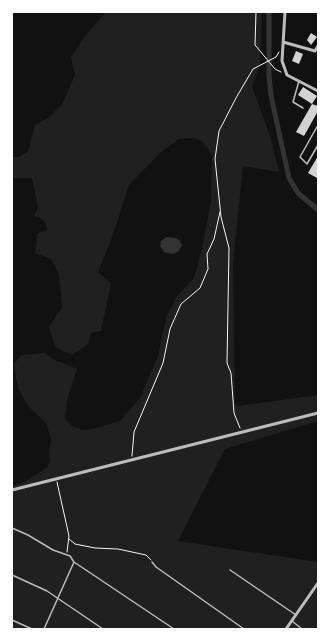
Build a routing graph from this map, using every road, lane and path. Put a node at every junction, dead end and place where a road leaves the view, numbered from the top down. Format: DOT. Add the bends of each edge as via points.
graph roads {
  1 [pos="256,12"];
  2 [pos="284,12"];
  3 [pos="283,42"];
  4 [pos="318,46"];
  5 [pos="280,50"];
  6 [pos="268,61"];
  7 [pos="287,75"];
  8 [pos="299,81"];
  9 [pos="318,91"];
  10 [pos="303,108"];
  11 [pos="318,125"];
  12 [pos="318,145"];
  13 [pos="220,209"];
  14 [pos="318,413"];
  15 [pos="242,432"];
  16 [pos="131,460"];
  17 [pos="56,480"];
  18 [pos="12,490"];
  19 [pos="12,528"];
  20 [pos="69,539"];
  21 [pos="66,554"];
  22 [pos="74,562"];
  23 [pos="152,562"];
  24 [pos="230,570"];
  25 [pos="12,576"];
  26 [pos="318,583"];
  27 [pos="58,598"];
  28 [pos="296,616"];
  29 [pos="12,620"];
  30 [pos="292,621"];
  31 [pos="32,629"];
  32 [pos="44,629"];
  33 [pos="103,629"];
  34 [pos="174,629"];
  35 [pos="244,629"];
  36 [pos="286,629"];
  37 [pos="302,629"];
  1 -- 6 [label="path" via="255,46"];
  2 -- 3 [label="street"];
  3 -- 4 [label="street" via="315,51"];
  3 -- 7 [label="street" via="282,61"];
  5 -- 6 [label="path" via="276,57"];
  6 -- 7 [label="path" via="275,69"];
  6 -- 13 [label="path" via="253,69 219,131 215,159"];
  7 -- 8 [label="street"];
  8 -- 9 [label="street"];
  8 -- 10 [label="lane" via="293,102"];
  11 -- 12 [label="lane" via="300,157 307,164"];
  13 -- 15 [label="path" via="229,248 228,363 234,413"];
  13 -- 16 [label="path" via="214,239 207,254 208,269 200,288 181,304 170,329 163,363 134,432"];
  14 -- 15 [label="street"];
  15 -- 16 [label="street"];
  16 -- 17 [label="street"];
  17 -- 18 [label="street"];
  17 -- 20 [label="path"];
  19 -- 21 [label="lane"];
  20 -- 21 [label="path"];
  20 -- 23 [label="path" via="75,544 146,555"];
  21 -- 22 [label="lane"];
  22 -- 27 [label="lane"];
  22 -- 34 [label="lane"];
  23 -- 35 [label="lane"];
  24 -- 28 [label="lane"];
  25 -- 27 [label="lane"];
  26 -- 28 [label="street"];
  27 -- 32 [label="lane"];
  27 -- 33 [label="lane"];
  28 -- 30 [label="street"];
  29 -- 31 [label="lane"];
  30 -- 36 [label="street"];
  30 -- 37 [label="lane"];
}
